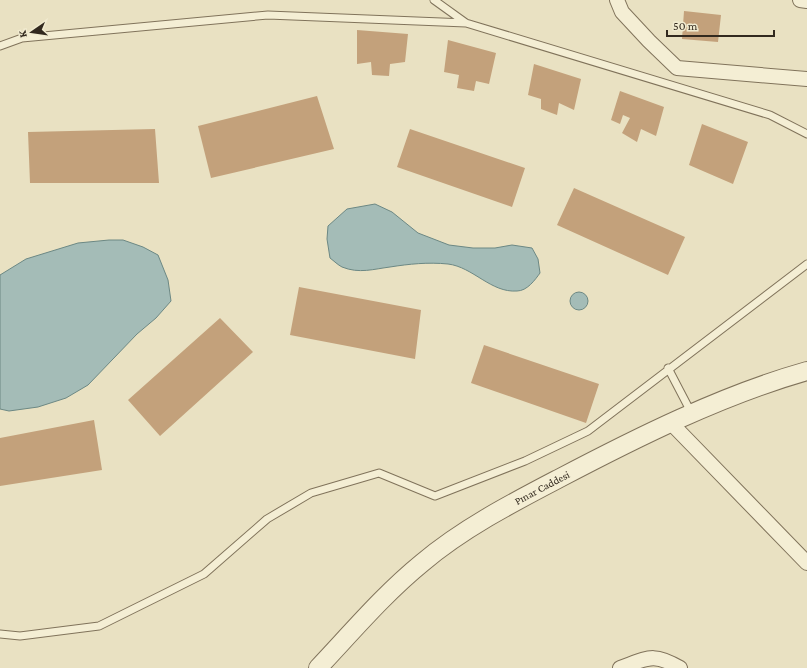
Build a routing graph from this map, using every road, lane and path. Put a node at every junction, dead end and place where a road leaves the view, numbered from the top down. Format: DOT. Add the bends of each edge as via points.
graph roads {
  1 [pos="434,0"];
  2 [pos="617,0"];
  3 [pos="800,0"];
  4 [pos="807,0"];
  5 [pos="466,23"];
  6 [pos="0,46"];
  7 [pos="807,78"];
  8 [pos="807,134"];
  9 [pos="807,264"];
  10 [pos="668,368"];
  11 [pos="807,371"];
  12 [pos="692,414"];
  13 [pos="671,423"];
  14 [pos="807,563"];
  15 [pos="0,634"];
  16 [pos="318,668"];
  17 [pos="620,668"];
  18 [pos="680,668"];
  1 -- 5 [label="lane"];
  2 -- 7 [label="street" via="622,12 677,68"];
  3 -- 4 [label="street"];
  5 -- 6 [label="lane" via="268,14 22,38"];
  5 -- 8 [label="lane" via="770,115"];
  9 -- 10 [label="lane"];
  10 -- 12 [label="lane"];
  10 -- 15 [label="lane" via="588,431 525,461 435,496 379,473 311,493 267,519 204,574 99,626 20,636"];
  11 -- 12 [label="street, Pınar Caddesi"];
  12 -- 13 [label="street, Pınar Caddesi"];
  13 -- 14 [label="street"];
  13 -- 16 [label="street, Pınar Caddesi" via="601,456 459,536 422,563 386,596"];
  17 -- 18 [label="street" via="648,658 658,658"];
}
